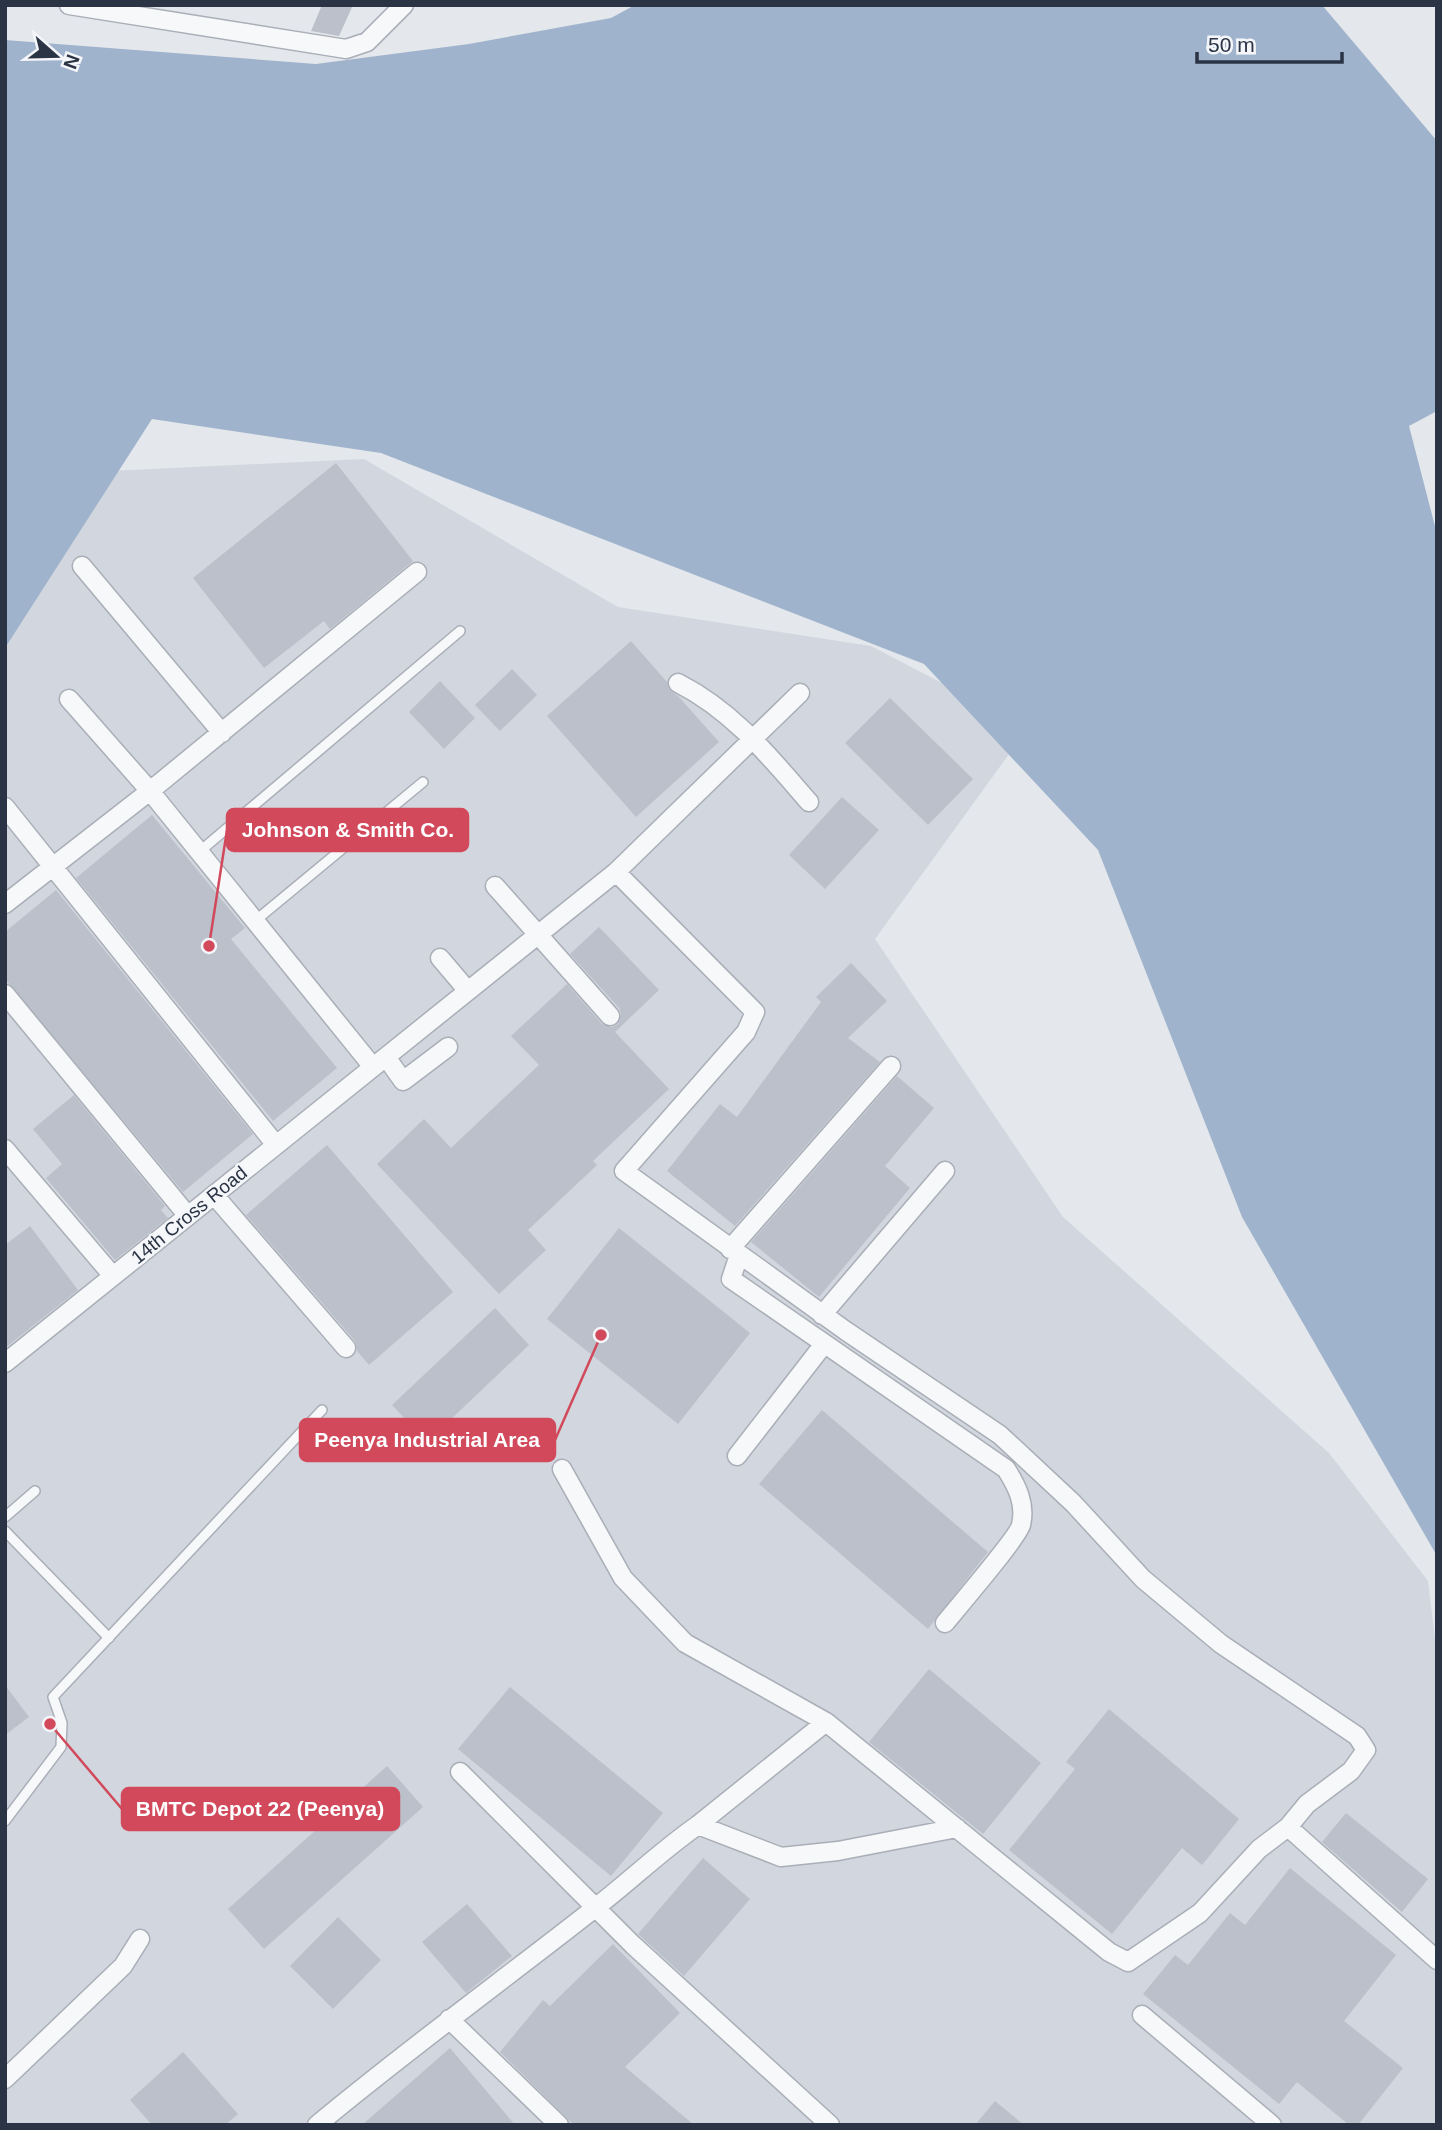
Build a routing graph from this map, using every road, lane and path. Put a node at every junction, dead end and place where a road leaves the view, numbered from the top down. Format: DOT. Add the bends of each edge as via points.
graph roads {
  1 [pos="69,5"];
  2 [pos="404,5"];
  3 [pos="82,566"];
  4 [pos="417,572"];
  5 [pos="460,631"];
  6 [pos="678,683"];
  7 [pos="800,693"];
  8 [pos="69,699"];
  9 [pos="222,733"];
  10 [pos="754,738"];
  11 [pos="423,782"];
  12 [pos="149,791"];
  13 [pos="809,802"];
  14 [pos="5,807"];
  15 [pos="199,852"];
  16 [pos="51,868"];
  17 [pos="616,872"];
  18 [pos="495,886"];
  19 [pos="5,904"];
  20 [pos="255,921"];
  21 [pos="538,935"];
  22 [pos="440,958"];
  23 [pos="468,991"];
  24 [pos="5,994"];
  25 [pos="611,1016"];
  26 [pos="448,1047"];
  27 [pos="379,1062"];
  28 [pos="891,1066"];
  29 [pos="276,1145"];
  30 [pos="5,1149"];
  31 [pos="945,1171"];
  32 [pos="214,1195"];
  33 [pos="188,1216"];
  34 [pos="735,1252"];
  35 [pos="113,1276"];
  36 [pos="822,1314"];
  37 [pos="824,1343"];
  38 [pos="346,1348"];
  39 [pos="5,1363"];
  40 [pos="322,1410"];
  41 [pos="737,1456"];
  42 [pos="562,1469"];
  43 [pos="35,1491"];
  44 [pos="5,1517"];
  45 [pos="5,1531"];
  46 [pos="945,1623"];
  47 [pos="109,1638"];
  48 [pos="826,1722"];
  49 [pos="460,1772"];
  50 [pos="5,1821"];
  51 [pos="698,1825"];
  52 [pos="1288,1827"];
  53 [pos="957,1828"];
  54 [pos="597,1907"];
  55 [pos="140,1939"];
  56 [pos="1437,1960"];
  57 [pos="1142,2015"];
  58 [pos="449,2019"];
  59 [pos="5,2079"];
  60 [pos="317,2125"];
  61 [pos="559,2125"];
  62 [pos="830,2125"];
  63 [pos="1272,2125"];
  1 -- 2 [label="street" via="346,49 368,42"];
  3 -- 9 [label="street"];
  4 -- 9 [label="street"];
  5 -- 15 [label="lane"];
  6 -- 10 [label="street" via="721,709"];
  7 -- 10 [label="street, 14th Cross Road"];
  8 -- 12 [label="street"];
  9 -- 12 [label="street"];
  10 -- 13 [label="street"];
  10 -- 17 [label="street, 14th Cross Road"];
  11 -- 20 [label="lane"];
  12 -- 15 [label="street"];
  12 -- 16 [label="street"];
  14 -- 16 [label="street"];
  15 -- 20 [label="street"];
  16 -- 19 [label="street"];
  16 -- 29 [label="street"];
  17 -- 21 [label="street, 14th Cross Road"];
  17 -- 34 [label="street" via="755,1012 746,1032 624,1171"];
  18 -- 21 [label="street"];
  20 -- 27 [label="street"];
  21 -- 23 [label="street, 14th Cross Road"];
  21 -- 25 [label="street"];
  22 -- 23 [label="street"];
  23 -- 27 [label="street, 14th Cross Road"];
  24 -- 33 [label="street"];
  26 -- 27 [label="street" via="403,1081"];
  27 -- 29 [label="street, 14th Cross Road"];
  28 -- 34 [label="street"];
  29 -- 32 [label="street, 14th Cross Road"];
  30 -- 35 [label="street"];
  31 -- 36 [label="street"];
  32 -- 33 [label="street, 14th Cross Road"];
  32 -- 38 [label="street"];
  33 -- 35 [label="street, 14th Cross Road"];
  34 -- 36 [label="street"];
  34 -- 37 [label="street" via="731,1279"];
  35 -- 39 [label="street, 14th Cross Road"];
  36 -- 52 [label="street" via="1000,1435 1073,1503 1143,1578 1221,1644 1357,1736 1366,1750 1351,1771 1307,1804"];
  37 -- 41 [label="street"];
  37 -- 46 [label="street" via="1006,1469 1017,1486 1021,1527"];
  40 -- 47 [label="lane"];
  42 -- 48 [label="street" via="623,1578 685,1643"];
  43 -- 44 [label="lane"];
  45 -- 47 [label="lane"];
  47 -- 50 [label="lane" via="53,1697 62,1723 61,1747"];
  48 -- 51 [label="street"];
  48 -- 53 [label="street"];
  49 -- 54 [label="street"];
  51 -- 53 [label="street" via="781,1857"];
  51 -- 54 [label="street"];
  52 -- 53 [label="street" via="1259,1849 1200,1913 1128,1962 1109,1952"];
  52 -- 56 [label="street"];
  54 -- 58 [label="street"];
  54 -- 62 [label="street"];
  55 -- 59 [label="street" via="123,1966"];
  57 -- 63 [label="street"];
  58 -- 60 [label="street"];
  58 -- 61 [label="street"];
}
